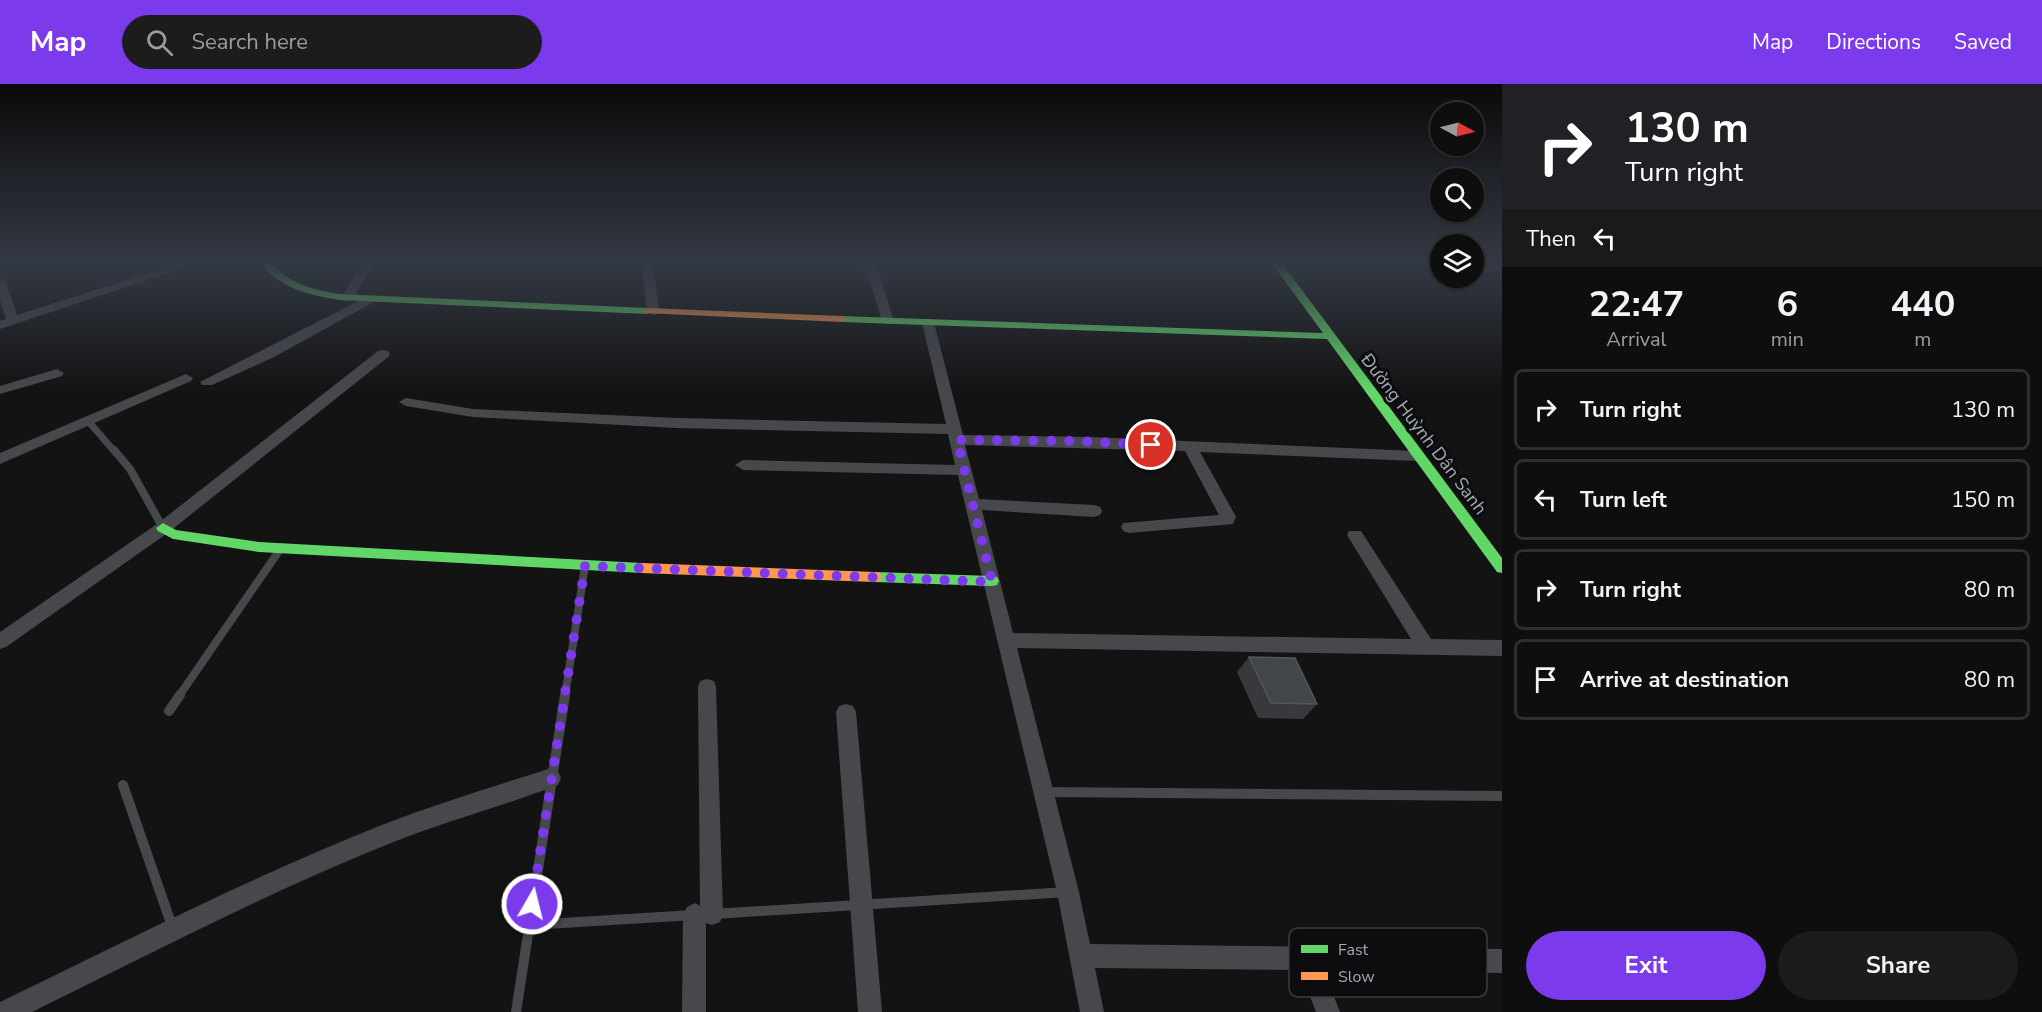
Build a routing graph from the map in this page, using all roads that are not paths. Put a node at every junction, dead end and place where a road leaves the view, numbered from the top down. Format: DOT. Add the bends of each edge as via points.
graph roads {
  1 [pos="8,305"];
  2 [pos="61,305"];
  3 [pos="358,305"];
  4 [pos="505,305"];
  5 [pos="652,305"];
  6 [pos="883,305"];
  7 [pos="1307,305"];
  8 [pos="653,311"];
  9 [pos="13,321"];
  10 [pos="888,321"];
  11 [pos="928,323"];
  12 [pos="0,325"];
  13 [pos="1329,336"];
  14 [pos="383,354"];
  15 [pos="57,373"];
  16 [pos="186,378"];
  17 [pos="207,382"];
  18 [pos="0,390"];
  19 [pos="406,402"];
  20 [pos="89,422"];
  21 [pos="956,435"];
  22 [pos="1190,447"];
  23 [pos="1417,456"];
  24 [pos="0,459"];
  25 [pos="743,465"];
  26 [pos="965,470"];
  27 [pos="973,504"];
  28 [pos="1094,511"];
  29 [pos="1129,527"];
  30 [pos="163,528"];
  31 [pos="1354,535"];
  32 [pos="281,548"];
  33 [pos="585,566"];
  34 [pos="1502,568"];
  35 [pos="992,582"];
  36 [pos="1006,640"];
  37 [pos="0,642"];
  38 [pos="1426,646"];
  39 [pos="1502,648"];
  40 [pos="707,687"];
  41 [pos="169,711"];
  42 [pos="846,712"];
  43 [pos="551,778"];
  44 [pos="123,784"];
  45 [pos="1044,792"];
  46 [pos="1502,796"];
  47 [pos="1068,892"];
  48 [pos="861,904"];
  49 [pos="704,914"];
  50 [pos="529,925"];
  51 [pos="173,931"];
  52 [pos="1081,956"];
  53 [pos="1289,959"];
  54 [pos="1487,961"];
  55 [pos="1502,961"];
  56 [pos="1322,997"];
  57 [pos="6,1012"];
  58 [pos="516,1012"];
  59 [pos="694,1012"];
  60 [pos="870,1012"];
  61 [pos="1092,1012"];
  62 [pos="1328,1012"];
  1 -- 9 [label="street"];
  2 -- 9 [label="street"];
  3 -- 17 [label="street" via="269,354"];
  4 -- 8 [label="street"];
  5 -- 8 [label="street"];
  6 -- 10 [label="street"];
  7 -- 13 [label="street, Đường Huỳnh Dân Sanh"];
  8 -- 10 [label="street"];
  9 -- 12 [label="street"];
  10 -- 11 [label="street"];
  11 -- 13 [label="street"];
  11 -- 21 [label="street"];
  13 -- 23 [label="street, Đường Huỳnh Dân Sanh"];
  14 -- 30 [label="street"];
  15 -- 18 [label="street"];
  16 -- 20 [label="street"];
  19 -- 21 [label="street" via="473,412"];
  20 -- 24 [label="street"];
  20 -- 30 [label="lane" via="130,469"];
  21 -- 22 [label="street"];
  21 -- 26 [label="street"];
  22 -- 23 [label="street"];
  22 -- 29 [label="street" via="1227,520"];
  23 -- 34 [label="street, Đường Huỳnh Dân Sanh"];
  25 -- 26 [label="street"];
  26 -- 27 [label="street"];
  27 -- 28 [label="street"];
  27 -- 35 [label="street"];
  30 -- 32 [label="street" via="173,534"];
  30 -- 37 [label="street"];
  31 -- 38 [label="street"];
  32 -- 33 [label="street"];
  32 -- 41 [label="lane"];
  33 -- 35 [label="street"];
  33 -- 43 [label="lane"];
  35 -- 36 [label="street"];
  36 -- 38 [label="street"];
  36 -- 45 [label="street"];
  38 -- 39 [label="street"];
  40 -- 49 [label="street"];
  42 -- 48 [label="street"];
  43 -- 50 [label="lane"];
  43 -- 51 [label="street" via="367,842"];
  44 -- 51 [label="lane"];
  45 -- 46 [label="lane"];
  45 -- 47 [label="street"];
  47 -- 48 [label="lane"];
  47 -- 52 [label="street"];
  48 -- 49 [label="lane"];
  48 -- 60 [label="street"];
  49 -- 50 [label="lane"];
  49 -- 59 [label="street"];
  50 -- 58 [label="lane"];
  51 -- 57 [label="street"];
  52 -- 53 [label="street"];
  52 -- 61 [label="street"];
  54 -- 55 [label="street"];
  56 -- 62 [label="street"];
}
